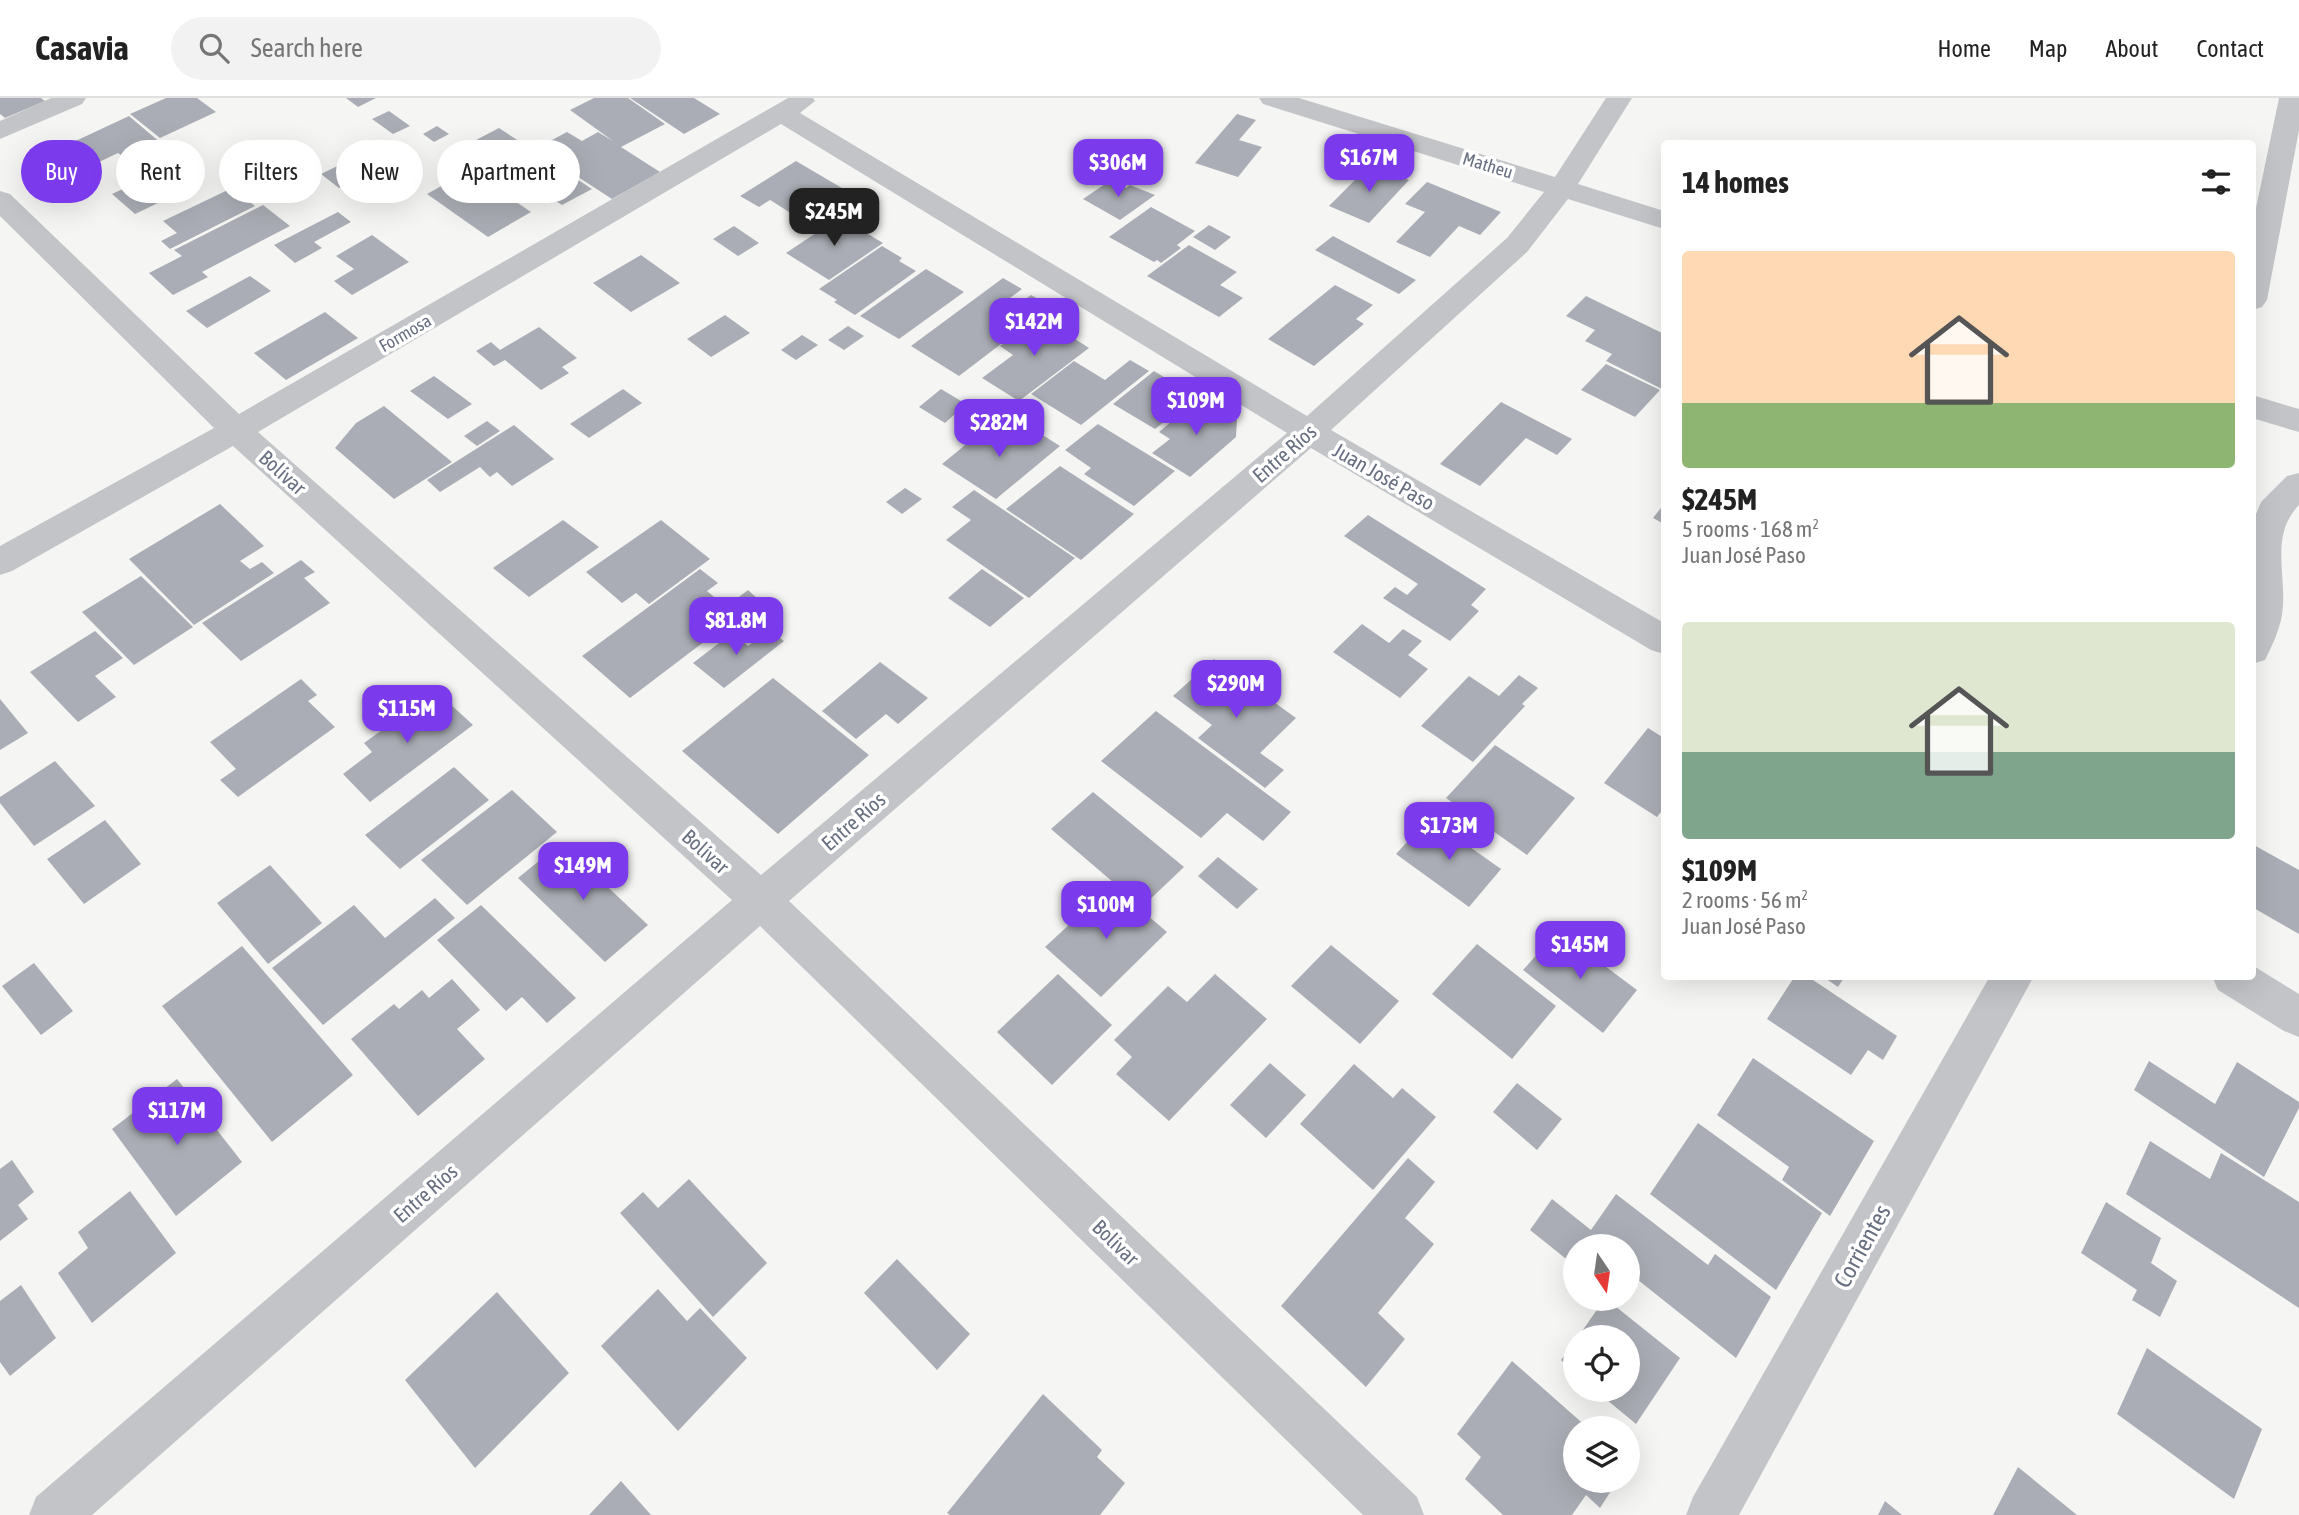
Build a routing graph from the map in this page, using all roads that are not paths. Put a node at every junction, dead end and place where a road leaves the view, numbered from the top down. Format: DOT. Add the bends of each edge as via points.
graph roads {
  1 [pos="73,98"];
  2 [pos="1272,98"];
  3 [pos="1619,98"];
  4 [pos="2292,98"];
  5 [pos="794,106"];
  6 [pos="0,131"];
  7 [pos="1562,188"];
  8 [pos="0,200"];
  9 [pos="1661,219"];
  10 [pos="2256,280"];
  11 [pos="2256,407"];
  12 [pos="2299,421"];
  13 [pos="236,430"];
  14 [pos="1309,432"];
  15 [pos="2299,485"];
  16 [pos="0,562"];
  17 [pos="1661,638"];
  18 [pos="2256,639"];
  19 [pos="761,900"];
  20 [pos="2010,980"];
  21 [pos="2239,980"];
  22 [pos="2299,1017"];
  23 [pos="54,1515"];
  24 [pos="1399,1515"];
  25 [pos="1711,1515"];
  1 -- 6 [label="street"];
  2 -- 7 [label="street, Matheu"];
  3 -- 7 [label="street, Entre Ríos"];
  4 -- 10 [label="street"];
  5 -- 13 [label="street, Formosa"];
  5 -- 14 [label="street, Juan José Paso"];
  7 -- 9 [label="street, Matheu"];
  7 -- 14 [label="street, Entre Ríos" via="1517,245"];
  8 -- 13 [label="street, Bolívar"];
  11 -- 12 [label="street"];
  13 -- 16 [label="street, Formosa"];
  13 -- 19 [label="street, Bolívar"];
  14 -- 17 [label="street, Juan José Paso"];
  14 -- 19 [label="street, Entre Ríos"];
  15 -- 18 [label="street" via="2273,512 2265,537 2264,618"];
  19 -- 23 [label="street, Entre Ríos"];
  19 -- 24 [label="street, Bolívar"];
  20 -- 25 [label="street, Corrientes"];
  21 -- 22 [label="street"];
}
